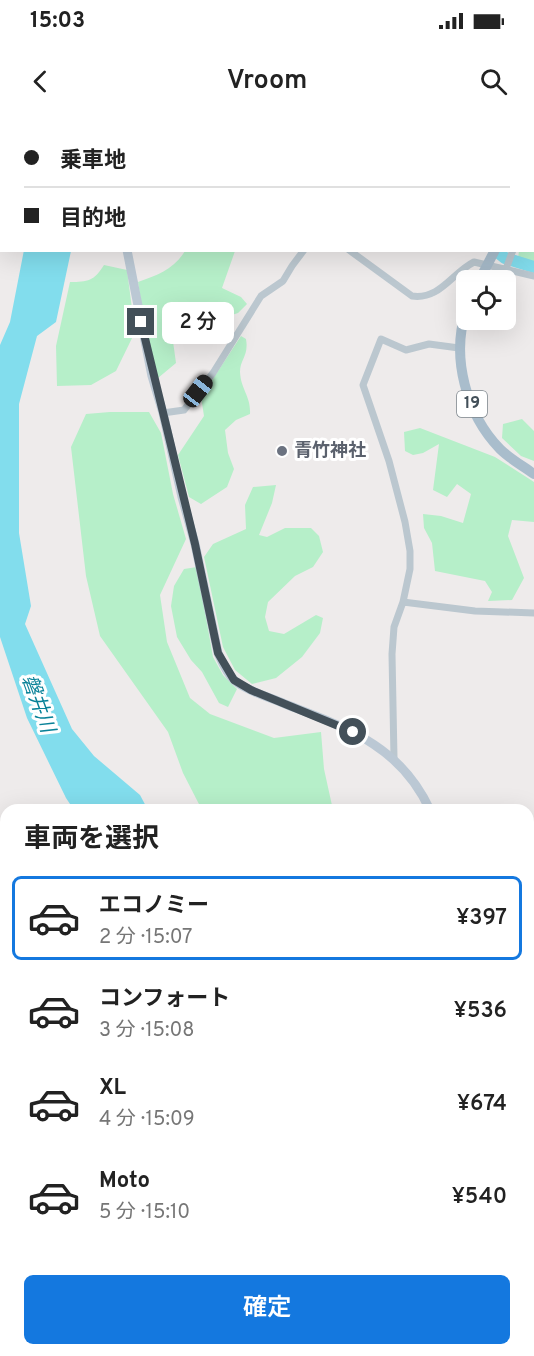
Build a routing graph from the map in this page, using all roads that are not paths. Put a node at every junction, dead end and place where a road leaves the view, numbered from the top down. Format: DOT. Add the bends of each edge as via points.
graph roads {
  1 [pos="127,252"];
  2 [pos="303,252"];
  3 [pos="352,252"];
  4 [pos="494,252"];
  5 [pos="512,252"];
  6 [pos="506,268"];
  7 [pos="485,270"];
  8 [pos="534,276"];
  9 [pos="462,330"];
  10 [pos="459,348"];
  11 [pos="163,413"];
  12 [pos="534,474"];
  13 [pos="403,602"];
  14 [pos="534,613"];
  15 [pos="394,758"];
  16 [pos="427,804"];
  1 -- 11 [label="street"];
  2 -- 11 [label="street" via="283,281 261,296 213,373 184,410"];
  3 -- 6 [label="street" via="412,296 423,298 446,286 472,262"];
  4 -- 7 [label="main road, bridge"];
  5 -- 6 [label="street"];
  6 -- 8 [label="street"];
  9 -- 10 [label="main road, 19"];
  10 -- 12 [label="main road, 19" via="466,386 483,425 500,448"];
  10 -- 13 [label="street" via="429,344 406,350 381,339 363,385 405,522 410,569"];
  11 -- 15 [label="street" via="218,653 225,668 234,680 251,690 337,724"];
  13 -- 14 [label="street"];
  13 -- 15 [label="street" via="394,627 392,654"];
  15 -- 16 [label="street" via="415,782"];
}
